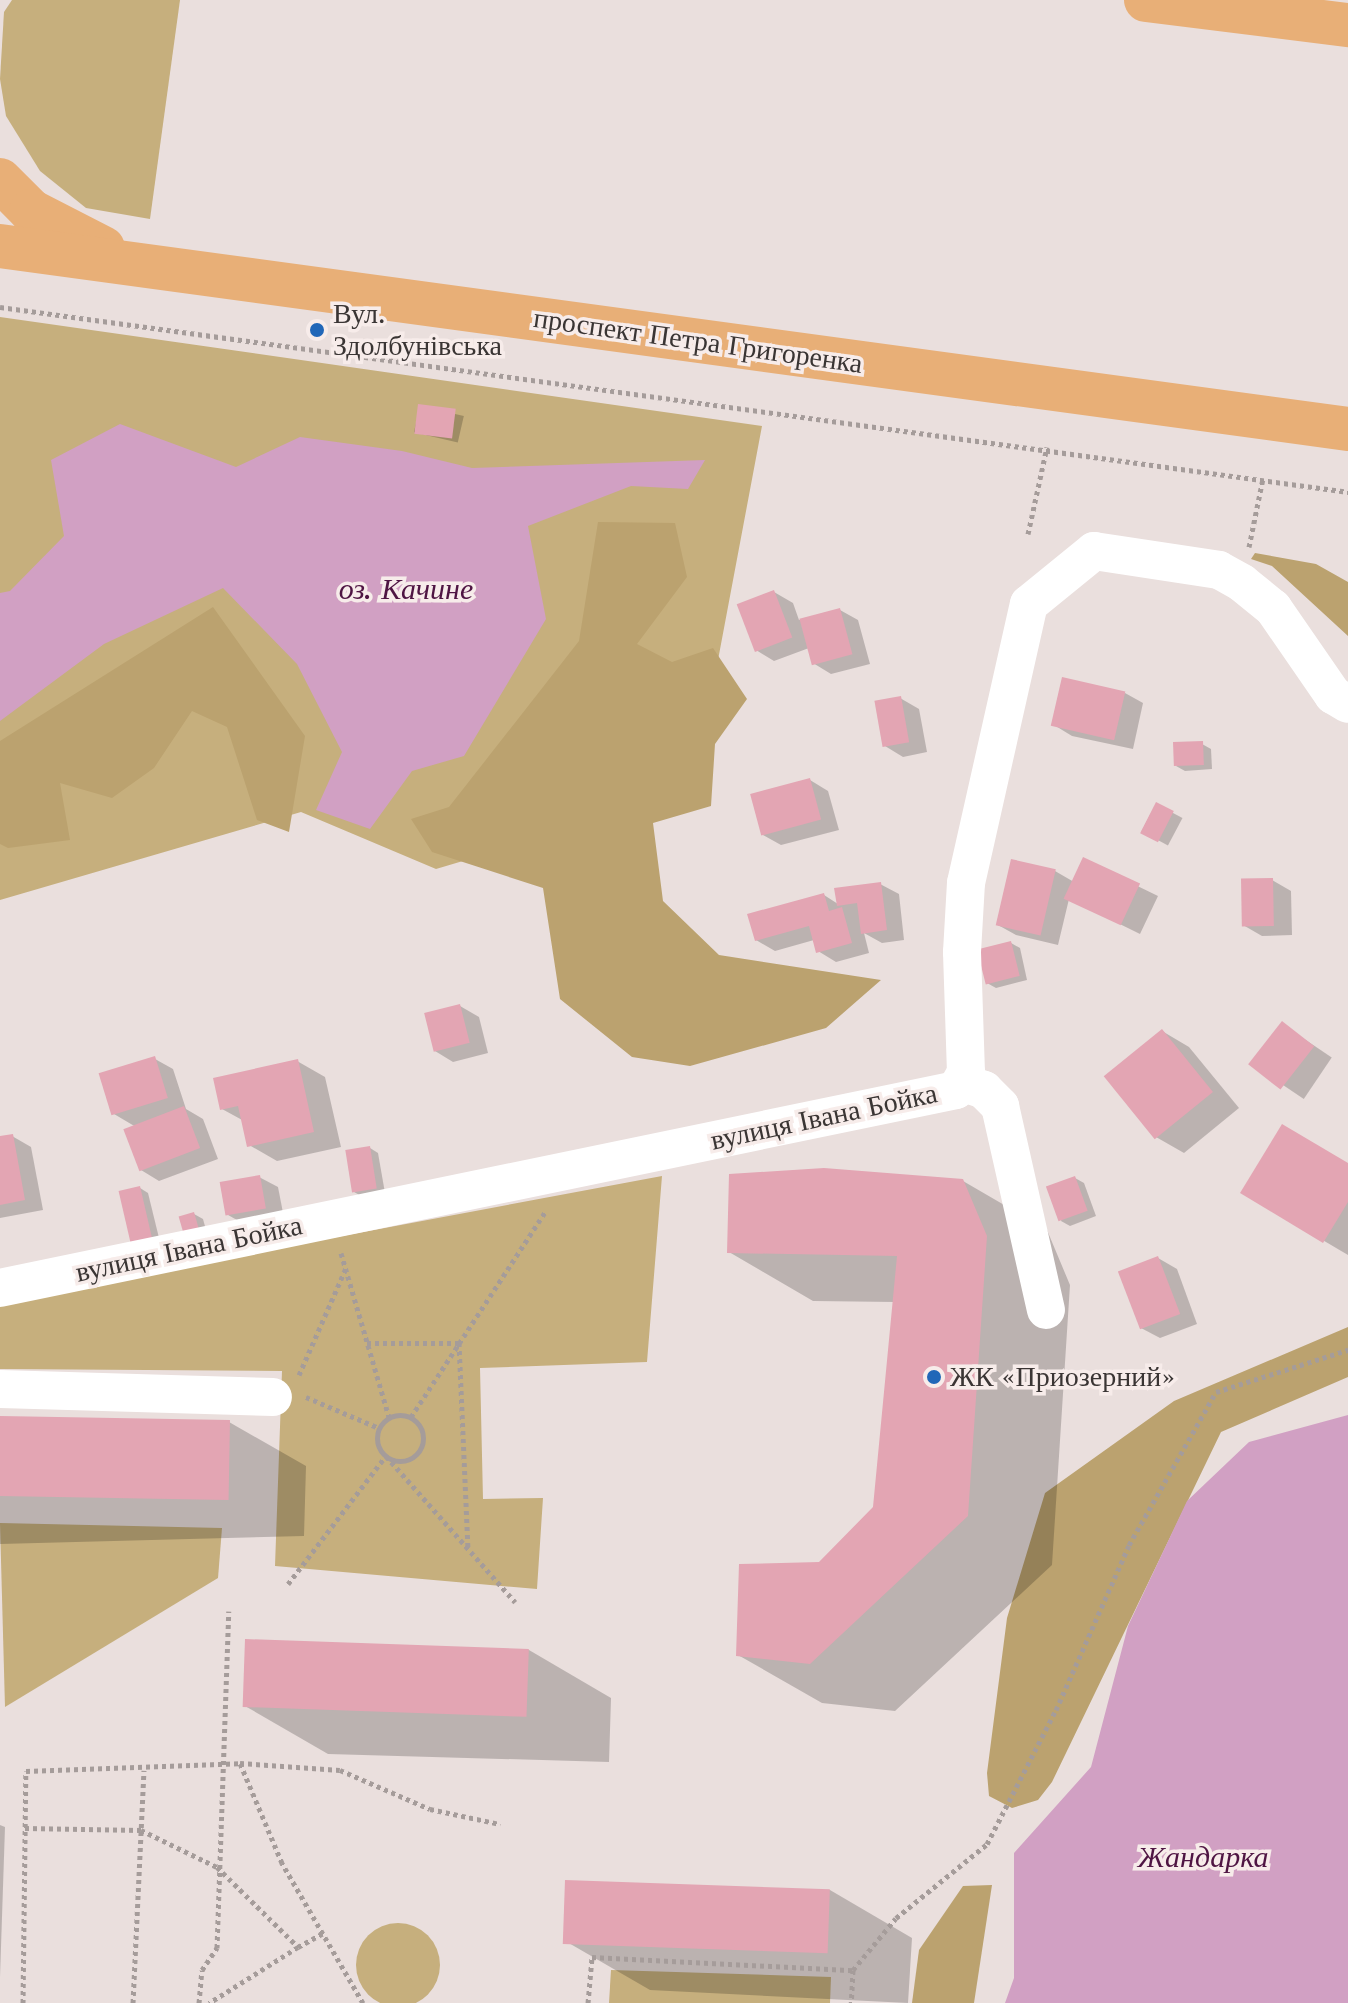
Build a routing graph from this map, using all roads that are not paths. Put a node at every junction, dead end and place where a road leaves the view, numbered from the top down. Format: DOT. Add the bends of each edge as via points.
graph roads {
  1 [pos="1146,0"];
  2 [pos="1348,25"];
  3 [pos="0,180"];
  4 [pos="0,246"];
  5 [pos="131,263"];
  6 [pos="1348,429"];
  7 [pos="1348,704"];
  8 [pos="963,1083"];
  9 [pos="0,1288"];
  10 [pos="1046,1310"];
  11 [pos="0,1389"];
  12 [pos="273,1397"];
  1 -- 2 [label="main road"];
  3 -- 5 [label="main road" via="31,211"];
  4 -- 5 [label="main road, проспект Петра Григоренка"];
  5 -- 6 [label="main road, проспект Петра Григоренка"];
  7 -- 8 [label="street, вулиця Івана Бойка" via="1333,695 1273,608 1219,570 1094,551 1029,604 966,883"];
  8 -- 9 [label="street, вулиця Івана Бойка" via="956,1090"];
  8 -- 10 [label="street" via="984,1090 1000,1106"];
  11 -- 12 [label="street"];
}
